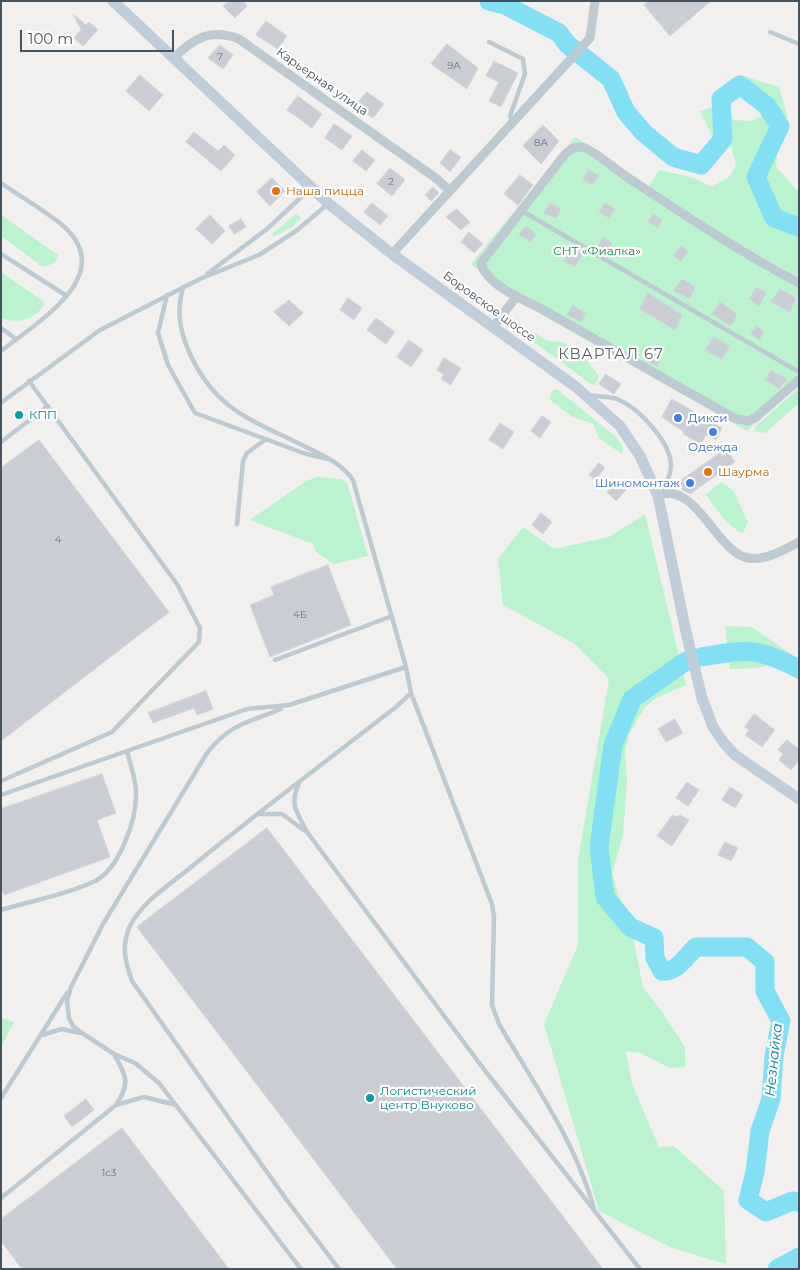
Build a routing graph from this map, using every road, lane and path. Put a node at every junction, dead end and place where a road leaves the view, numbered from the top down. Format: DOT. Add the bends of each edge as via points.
graph roads {
  1 [pos="113,1"];
  2 [pos="594,1"];
  3 [pos="770,32"];
  4 [pos="489,42"];
  5 [pos="799,44"];
  6 [pos="173,59"];
  7 [pos="514,122"];
  8 [pos="1,183"];
  9 [pos="311,188"];
  10 [pos="450,191"];
  11 [pos="329,204"];
  12 [pos="521,210"];
  13 [pos="1,254"];
  14 [pos="392,254"];
  15 [pos="202,278"];
  16 [pos="799,283"];
  17 [pos="183,287"];
  18 [pos="167,295"];
  19 [pos="67,296"];
  20 [pos="516,297"];
  21 [pos="493,327"];
  22 [pos="1,328"];
  23 [pos="16,340"];
  24 [pos="1,351"];
  25 [pos="799,372"];
  26 [pos="799,380"];
  27 [pos="29,381"];
  28 [pos="586,395"];
  29 [pos="2,402"];
  30 [pos="48,406"];
  31 [pos="266,439"];
  32 [pos="1,442"];
  33 [pos="335,461"];
  34 [pos="658,496"];
  35 [pos="237,524"];
  36 [pos="799,542"];
  37 [pos="392,616"];
  38 [pos="275,660"];
  39 [pos="406,667"];
  40 [pos="410,693"];
  41 [pos="289,705"];
  42 [pos="127,751"];
  43 [pos="1,781"];
  44 [pos="300,782"];
  45 [pos="1,795"];
  46 [pos="799,798"];
  47 [pos="254,815"];
  48 [pos="307,832"];
  49 [pos="1,910"];
  50 [pos="70,987"];
  51 [pos="82,1033"];
  52 [pos="41,1035"];
  53 [pos="114,1054"];
  54 [pos="1,1098"];
  55 [pos="116,1105"];
  56 [pos="177,1106"];
  57 [pos="1,1198"];
  58 [pos="595,1213"];
  59 [pos="301,1269"];
  60 [pos="339,1269"];
  61 [pos="640,1269"];
  1 -- 6 [label="main road, Боровское шоссе"];
  2 -- 7 [label="street" via="590,38"];
  3 -- 5 [label="lane"];
  4 -- 7 [label="lane" via="523,59 525,74 510,116"];
  6 -- 9 [label="main road, Боровское шоссе"];
  6 -- 10 [label="street, Карьерная улица" via="191,42 208,34 224,34 239,39"];
  7 -- 10 [label="street"];
  8 -- 19 [label="lane" via="62,225 73,237 82,263 77,284"];
  9 -- 11 [label="main road, Боровское шоссе"];
  9 -- 15 [label="lane" via="267,229"];
  10 -- 14 [label="street"];
  11 -- 14 [label="main road, Боровское шоссе"];
  11 -- 15 [label="lane" via="249,261"];
  12 -- 16 [label="street" via="570,148 581,147 765,266"];
  12 -- 20 [label="street" via="481,263 491,279"];
  12 -- 25 [label="lane"];
  13 -- 19 [label="lane"];
  14 -- 21 [label="main road, Боровское шоссе"];
  15 -- 17 [label="lane"];
  17 -- 18 [label="lane"];
  17 -- 33 [label="lane" via="179,319 198,372 213,393 234,411"];
  18 -- 27 [label="lane" via="100,330"];
  18 -- 31 [label="lane" via="158,333 168,366 195,413"];
  19 -- 23 [label="lane"];
  20 -- 21 [label="street"];
  20 -- 26 [label="street" via="742,421 755,418"];
  21 -- 28 [label="main road, Боровское шоссе"];
  22 -- 23 [label="lane"];
  23 -- 24 [label="lane"];
  27 -- 29 [label="lane"];
  27 -- 30 [label="lane"];
  28 -- 34 [label="main road, Боровское шоссе" via="625,433 640,456"];
  28 -- 34 [label="lane" via="624,402 660,437 671,465 666,484"];
  30 -- 32 [label="lane"];
  30 -- 43 [label="lane" via="181,590 201,634 199,642 112,732"];
  31 -- 33 [label="lane"];
  31 -- 35 [label="lane" via="247,453 243,461"];
  33 -- 37 [label="lane" via="353,480"];
  34 -- 36 [label="street" via="669,494 688,502 701,513 723,542 749,558 768,556"];
  34 -- 46 [label="main road, Боровское шоссе" via="686,632 709,718 724,743 745,762"];
  37 -- 38 [label="lane"];
  37 -- 39 [label="lane"];
  39 -- 40 [label="lane"];
  39 -- 41 [label="lane"];
  40 -- 44 [label="lane"];
  40 -- 58 [label="lane" via="492,904 492,1005 499,1024 573,1150"];
  41 -- 42 [label="lane" via="247,710"];
  41 -- 50 [label="lane" via="238,724 206,753 103,924"];
  42 -- 45 [label="lane"];
  42 -- 49 [label="lane" via="136,804 124,845 109,870 95,882"];
  44 -- 47 [label="lane"];
  44 -- 48 [label="lane" via="293,806"];
  47 -- 48 [label="lane" via="282,814"];
  47 -- 60 [label="lane" via="146,904 130,925 124,940 124,959 137,989"];
  48 -- 58 [label="lane"];
  50 -- 51 [label="lane" via="67,1010 73,1026"];
  50 -- 52 [label="lane"];
  51 -- 52 [label="lane" via="62,1030"];
  51 -- 53 [label="lane"];
  52 -- 54 [label="lane"];
  53 -- 55 [label="lane" via="127,1082"];
  53 -- 56 [label="lane" via="150,1073"];
  55 -- 56 [label="lane" via="144,1097"];
  55 -- 57 [label="lane"];
  56 -- 59 [label="lane"];
  58 -- 61 [label="lane"];
}
